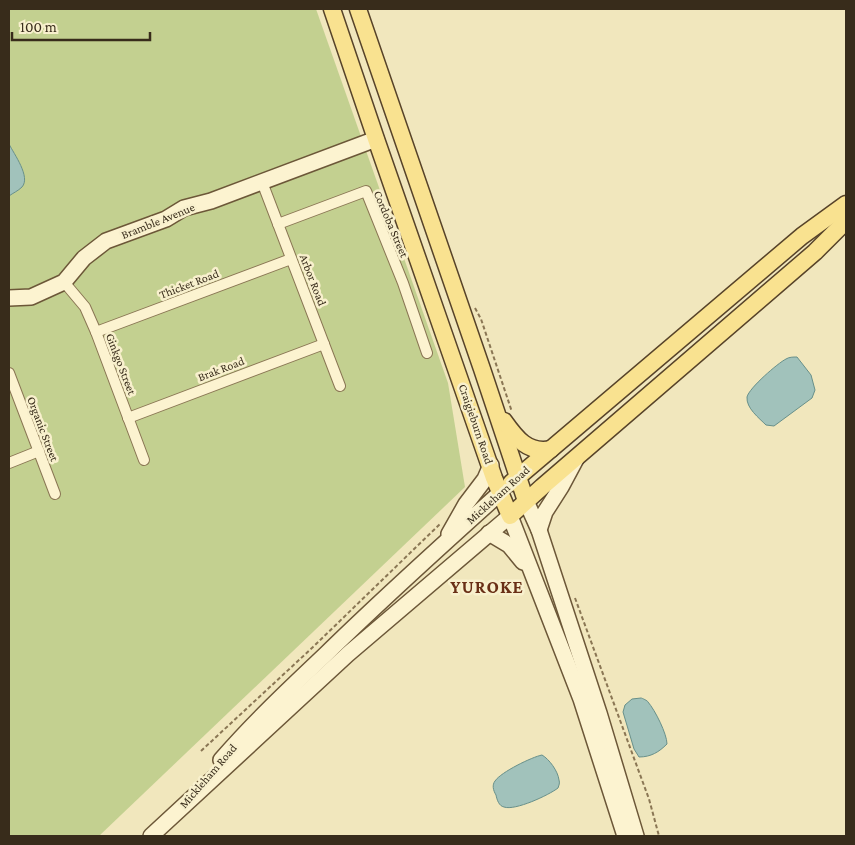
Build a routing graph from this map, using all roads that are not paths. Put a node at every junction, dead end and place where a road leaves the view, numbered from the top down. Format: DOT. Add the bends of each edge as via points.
graph roads {
  1 [pos="332,9"];
  2 [pos="358,9"];
  3 [pos="376,139"];
  4 [pos="262,182"];
  5 [pos="846,204"];
  6 [pos="846,221"];
  7 [pos="278,224"];
  8 [pos="291,258"];
  9 [pos="64,282"];
  10 [pos="9,298"];
  11 [pos="96,332"];
  12 [pos="324,344"];
  13 [pos="427,352"];
  14 [pos="9,373"];
  15 [pos="340,386"];
  16 [pos="493,402"];
  17 [pos="128,418"];
  18 [pos="551,449"];
  19 [pos="39,451"];
  20 [pos="578,455"];
  21 [pos="144,460"];
  22 [pos="9,463"];
  23 [pos="491,465"];
  24 [pos="518,477"];
  25 [pos="500,493"];
  26 [pos="55,494"];
  27 [pos="526,501"];
  28 [pos="510,516"];
  29 [pos="539,530"];
  30 [pos="489,533"];
  31 [pos="443,544"];
  32 [pos="533,575"];
  33 [pos="176,813"];
  34 [pos="151,836"];
  35 [pos="625,836"];
  36 [pos="635,836"];
  1 -- 3 [label="main road, Craigieburn Road"];
  2 -- 16 [label="main road, Craigieburn Road"];
  3 -- 4 [label="street, Bramble Avenue"];
  3 -- 23 [label="main road, Craigieburn Road"];
  4 -- 7 [label="street, Arbor Road"];
  4 -- 9 [label="street, Bramble Avenue" via="184,208 166,219 106,241 84,258"];
  5 -- 18 [label="main road, Mickleham Road" via="802,236"];
  6 -- 20 [label="main road, Mickleham Road" via="815,252"];
  7 -- 8 [label="street, Arbor Road"];
  7 -- 13 [label="street, Cordoba Street" via="366,191"];
  8 -- 11 [label="street, Thicket Road"];
  8 -- 12 [label="street, Arbor Road"];
  9 -- 10 [label="street, Bramble Avenue" via="31,297"];
  9 -- 11 [label="street, Ginkgo Street" via="85,307"];
  11 -- 17 [label="street, Ginkgo Street"];
  12 -- 15 [label="street, Arbor Road"];
  12 -- 17 [label="street, Brak Road"];
  14 -- 19 [label="street, Organic Street"];
  16 -- 18 [label="main road" via="521,441 536,450"];
  16 -- 24 [label="main road, Craigieburn Road"];
  17 -- 21 [label="street, Ginkgo Street"];
  18 -- 24 [label="main road, Mickleham Road"];
  19 -- 22 [label="street"];
  19 -- 26 [label="street, Organic Street"];
  20 -- 27 [label="main road, Mickleham Road"];
  20 -- 29 [label="street" via="545,512"];
  23 -- 25 [label="main road, Craigieburn Road"];
  23 -- 31 [label="street"];
  24 -- 25 [label="main road, Mickleham Road"];
  24 -- 27 [label="main road, Craigieburn Road"];
  25 -- 28 [label="main road, Craigieburn Road"];
  25 -- 31 [label="street, Mickleham Road"];
  27 -- 28 [label="main road, Mickleham Road"];
  27 -- 29 [label="street, Craigieburn Road"];
  28 -- 30 [label="street, Mickleham Road"];
  28 -- 32 [label="street, Craigieburn Road"];
  29 -- 36 [label="street, Craigieburn Road"];
  30 -- 32 [label="street" via="509,545"];
  30 -- 33 [label="street, Mickleham Road" via="348,654"];
  31 -- 33 [label="street, Mickleham Road" via="279,699 233,746"];
  32 -- 35 [label="street, Craigieburn Road" via="581,699"];
  33 -- 34 [label="street, Mickleham Road"];
}
